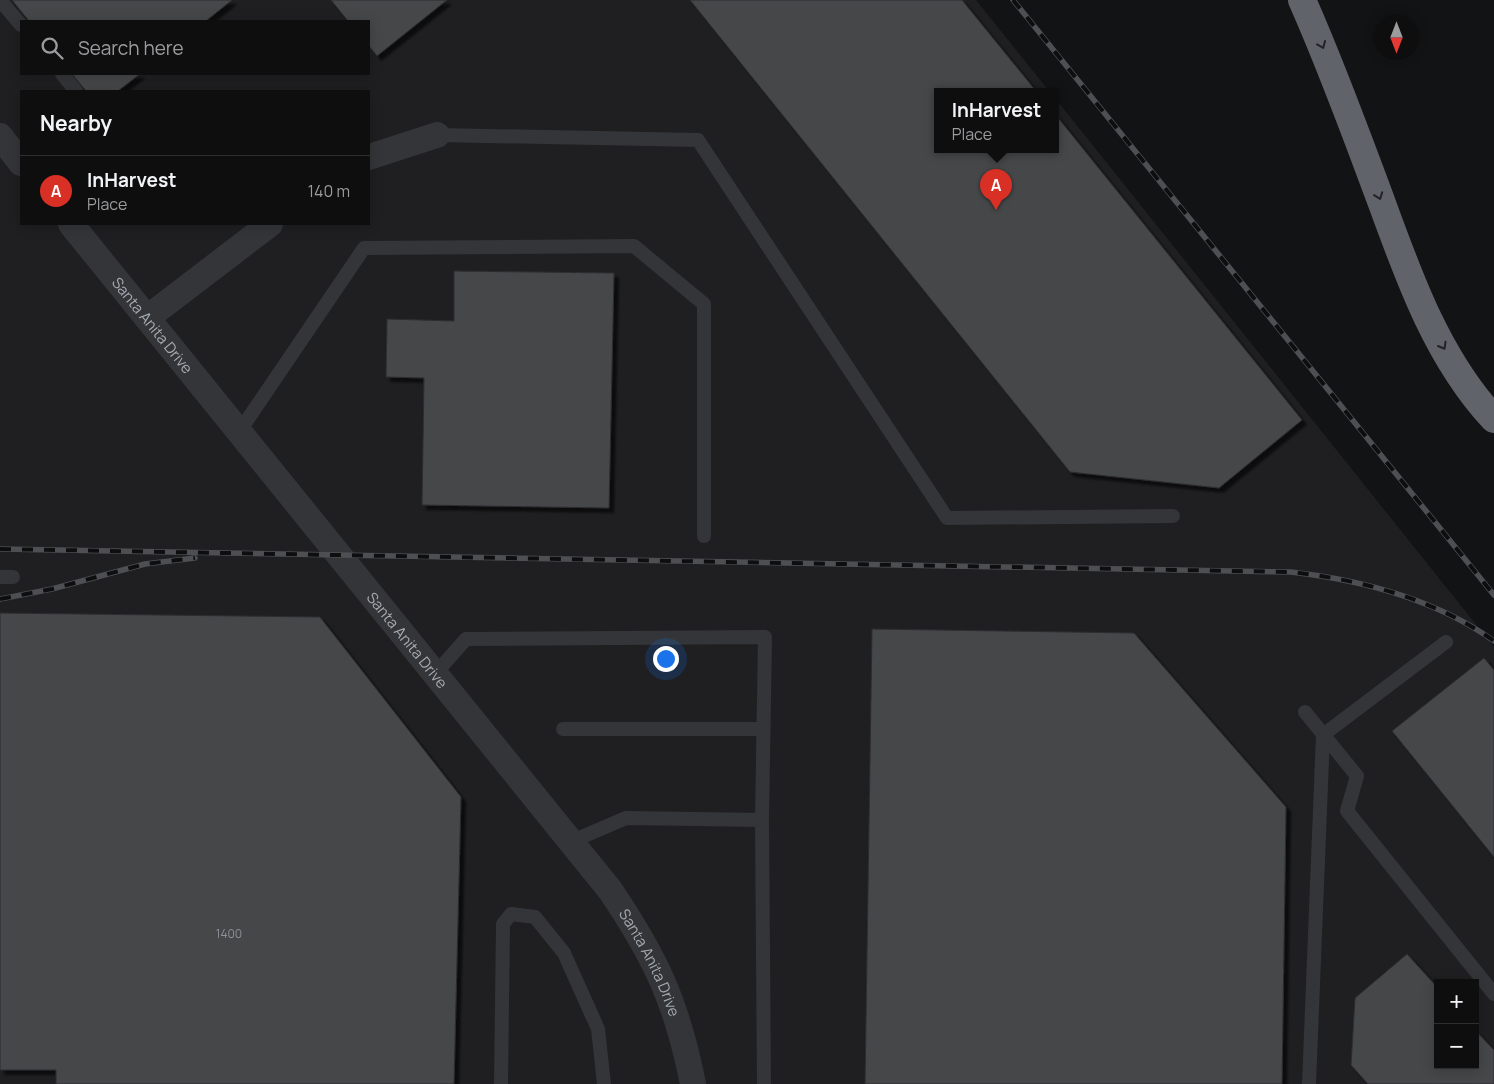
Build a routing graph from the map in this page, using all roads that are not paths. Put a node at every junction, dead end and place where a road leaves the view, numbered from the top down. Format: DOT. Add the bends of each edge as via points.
graph roads {
  1 [pos="0,0"];
  2 [pos="1302,0"];
  3 [pos="20,24"];
  4 [pos="63,75"];
  5 [pos="75,90"];
  6 [pos="437,135"];
  7 [pos="0,136"];
  8 [pos="370,157"];
  9 [pos="20,161"];
  10 [pos="72,225"];
  11 [pos="269,225"];
  12 [pos="147,318"];
  13 [pos="1494,419"];
  14 [pos="239,432"];
  15 [pos="1173,516"];
  16 [pos="704,536"];
  17 [pos="1446,642"];
  18 [pos="435,674"];
  19 [pos="1304,712"];
  20 [pos="563,729"];
  21 [pos="762,729"];
  22 [pos="1323,735"];
  23 [pos="762,820"];
  24 [pos="570,842"];
  25 [pos="1494,994"];
  26 [pos="501,1084"];
  27 [pos="604,1084"];
  28 [pos="693,1084"];
  29 [pos="764,1084"];
  30 [pos="1309,1084"];
  1 -- 3 [label="lane"];
  2 -- 13 [label="highway, one-way" via="1326,54 1410,280 1441,343 1478,402"];
  4 -- 5 [label="lane"];
  6 -- 8 [label="street"];
  6 -- 15 [label="lane" via="698,140 947,518"];
  7 -- 9 [label="street"];
  10 -- 12 [label="street, Santa Anita Drive"];
  11 -- 12 [label="street"];
  12 -- 14 [label="street, Santa Anita Drive"];
  14 -- 16 [label="lane" via="364,248 634,246 704,304"];
  14 -- 18 [label="street, Santa Anita Drive"];
  17 -- 22 [label="lane"];
  18 -- 21 [label="lane" via="466,639 765,637"];
  18 -- 24 [label="street, Santa Anita Drive"];
  19 -- 22 [label="lane"];
  20 -- 21 [label="lane"];
  21 -- 23 [label="lane"];
  22 -- 25 [label="lane" via="1357,776 1347,811"];
  22 -- 30 [label="lane"];
  23 -- 24 [label="lane" via="626,818"];
  23 -- 29 [label="lane"];
  24 -- 28 [label="street, Santa Anita Drive" via="610,890 660,971 676,1011"];
  26 -- 27 [label="lane" via="502,924 511,914 535,917 564,953 598,1029"];
}
